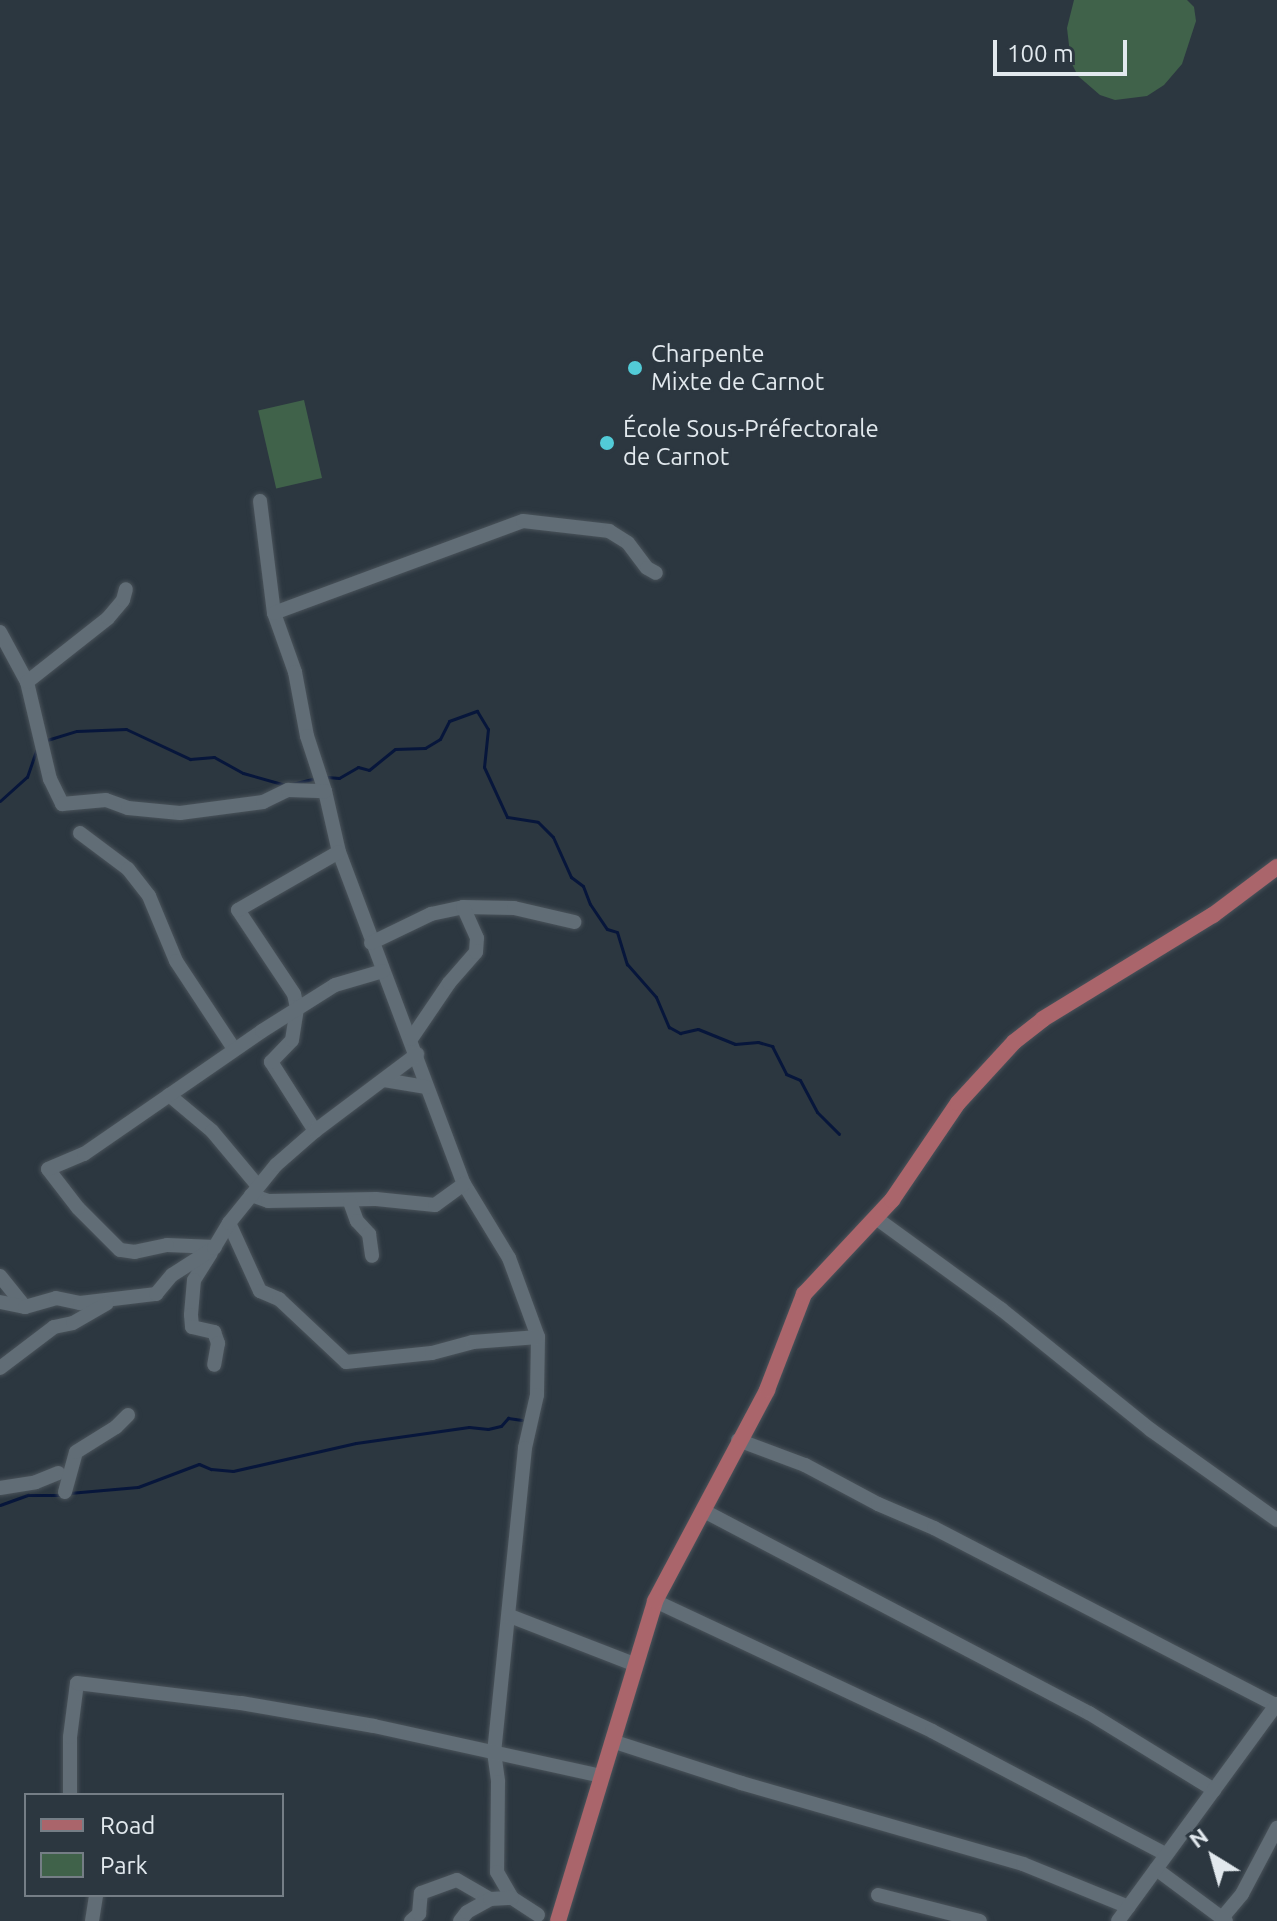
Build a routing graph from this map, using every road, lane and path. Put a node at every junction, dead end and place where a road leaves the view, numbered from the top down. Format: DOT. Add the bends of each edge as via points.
graph roads {
  1 [pos="260,501"];
  2 [pos="656,573"];
  3 [pos="126,589"];
  4 [pos="274,613"];
  5 [pos="0,632"];
  6 [pos="27,682"];
  7 [pos="325,791"];
  8 [pos="80,833"];
  9 [pos="339,852"];
  10 [pos="1277,867"];
  11 [pos="463,907"];
  12 [pos="574,922"];
  13 [pos="371,943"];
  14 [pos="383,971"];
  15 [pos="297,1008"];
  16 [pos="411,1039"];
  17 [pos="234,1049"];
  18 [pos="417,1054"];
  19 [pos="384,1080"];
  20 [pos="426,1087"];
  21 [pos="169,1095"];
  22 [pos="315,1131"];
  23 [pos="464,1184"];
  24 [pos="254,1190"];
  25 [pos="350,1202"];
  26 [pos="876,1218"];
  27 [pos="229,1223"];
  28 [pos="215,1248"];
  29 [pos="372,1256"];
  30 [pos="0,1276"];
  31 [pos="119,1298"];
  32 [pos="0,1302"];
  33 [pos="25,1307"];
  34 [pos="538,1337"];
  35 [pos="214,1365"];
  36 [pos="0,1368"];
  37 [pos="128,1415"];
  38 [pos="738,1440"];
  39 [pos="58,1473"];
  40 [pos="0,1488"];
  41 [pos="65,1492"];
  42 [pos="704,1511"];
  43 [pos="1277,1520"];
  44 [pos="655,1601"];
  45 [pos="510,1616"];
  46 [pos="634,1664"];
  47 [pos="1277,1705"];
  48 [pos="612,1741"];
  49 [pos="494,1752"];
  50 [pos="602,1776"];
  51 [pos="1214,1790"];
  52 [pos="70,1793"];
  53 [pos="1277,1828"];
  54 [pos="1165,1854"];
  55 [pos="1156,1869"];
  56 [pos="878,1895"];
  57 [pos="96,1897"];
  58 [pos="512,1898"];
  59 [pos="490,1899"];
  60 [pos="1129,1907"];
  61 [pos="538,1915"];
  62 [pos="1224,1920"];
  63 [pos="92,1921"];
  64 [pos="411,1921"];
  65 [pos="460,1921"];
  66 [pos="558,1921"];
  67 [pos="980,1921"];
  68 [pos="1118,1921"];
  1 -- 4 [label="street"];
  2 -- 4 [label="street" via="609,531 523,521"];
  3 -- 6 [label="street" via="108,618"];
  4 -- 7 [label="street"];
  5 -- 6 [label="street"];
  6 -- 7 [label="street" via="50,779 62,804 106,800 128,808 180,813 263,802 288,790"];
  7 -- 9 [label="street"];
  8 -- 17 [label="street" via="128,869 149,896 176,961"];
  9 -- 13 [label="street"];
  9 -- 15 [label="street" via="238,910 288,983"];
  10 -- 26 [label="main road" via="1213,915 1014,1042 958,1103"];
  11 -- 12 [label="street" via="514,908"];
  11 -- 13 [label="street" via="431,914"];
  11 -- 16 [label="street" via="477,938 476,952"];
  13 -- 14 [label="street"];
  14 -- 15 [label="street" via="335,985"];
  14 -- 16 [label="street"];
  15 -- 17 [label="street"];
  15 -- 22 [label="street" via="292,1040 271,1062"];
  16 -- 18 [label="street"];
  17 -- 21 [label="street"];
  18 -- 19 [label="street"];
  18 -- 20 [label="street"];
  19 -- 20 [label="street"];
  19 -- 22 [label="street"];
  20 -- 23 [label="street"];
  21 -- 24 [label="street" via="212,1131"];
  21 -- 28 [label="street" via="84,1154 48,1169 120,1250 167,1245"];
  22 -- 24 [label="street"];
  23 -- 25 [label="street" via="435,1205"];
  23 -- 34 [label="street" via="509,1258"];
  24 -- 25 [label="street" via="268,1201"];
  24 -- 27 [label="street"];
  25 -- 29 [label="street" via="369,1234"];
  26 -- 38 [label="main road" via="804,1294 767,1390"];
  26 -- 43 [label="street"];
  27 -- 28 [label="street"];
  27 -- 34 [label="street" via="260,1291 279,1299 346,1362"];
  28 -- 31 [label="street" via="172,1275 156,1294"];
  28 -- 35 [label="street" via="194,1280 191,1315 192,1327 214,1332"];
  30 -- 33 [label="street"];
  31 -- 33 [label="street" via="80,1303 56,1298"];
  31 -- 36 [label="street" via="73,1323 54,1327"];
  32 -- 33 [label="street"];
  34 -- 45 [label="street" via="537,1395 525,1448"];
  37 -- 41 [label="street" via="76,1452"];
  38 -- 42 [label="main road"];
  38 -- 47 [label="street" via="805,1465 934,1528"];
  39 -- 40 [label="street"];
  42 -- 44 [label="main road"];
  42 -- 51 [label="street" via="1076,1705"];
  44 -- 46 [label="main road"];
  44 -- 54 [label="street" via="932,1731"];
  45 -- 46 [label="street"];
  45 -- 49 [label="street"];
  46 -- 48 [label="main road"];
  47 -- 51 [label="street"];
  48 -- 50 [label="main road"];
  48 -- 60 [label="street" via="1023,1864"];
  49 -- 50 [label="street"];
  49 -- 52 [label="street" via="241,1703 77,1683"];
  49 -- 58 [label="street" via="497,1872"];
  50 -- 66 [label="main road"];
  51 -- 54 [label="street"];
  53 -- 62 [label="street"];
  54 -- 55 [label="street"];
  55 -- 60 [label="street"];
  55 -- 62 [label="street"];
  56 -- 67 [label="street"];
  57 -- 63 [label="street"];
  58 -- 59 [label="street"];
  58 -- 61 [label="street"];
  59 -- 64 [label="street" via="457,1880 421,1893 419,1914"];
  59 -- 65 [label="street"];
  60 -- 68 [label="street"];
}
